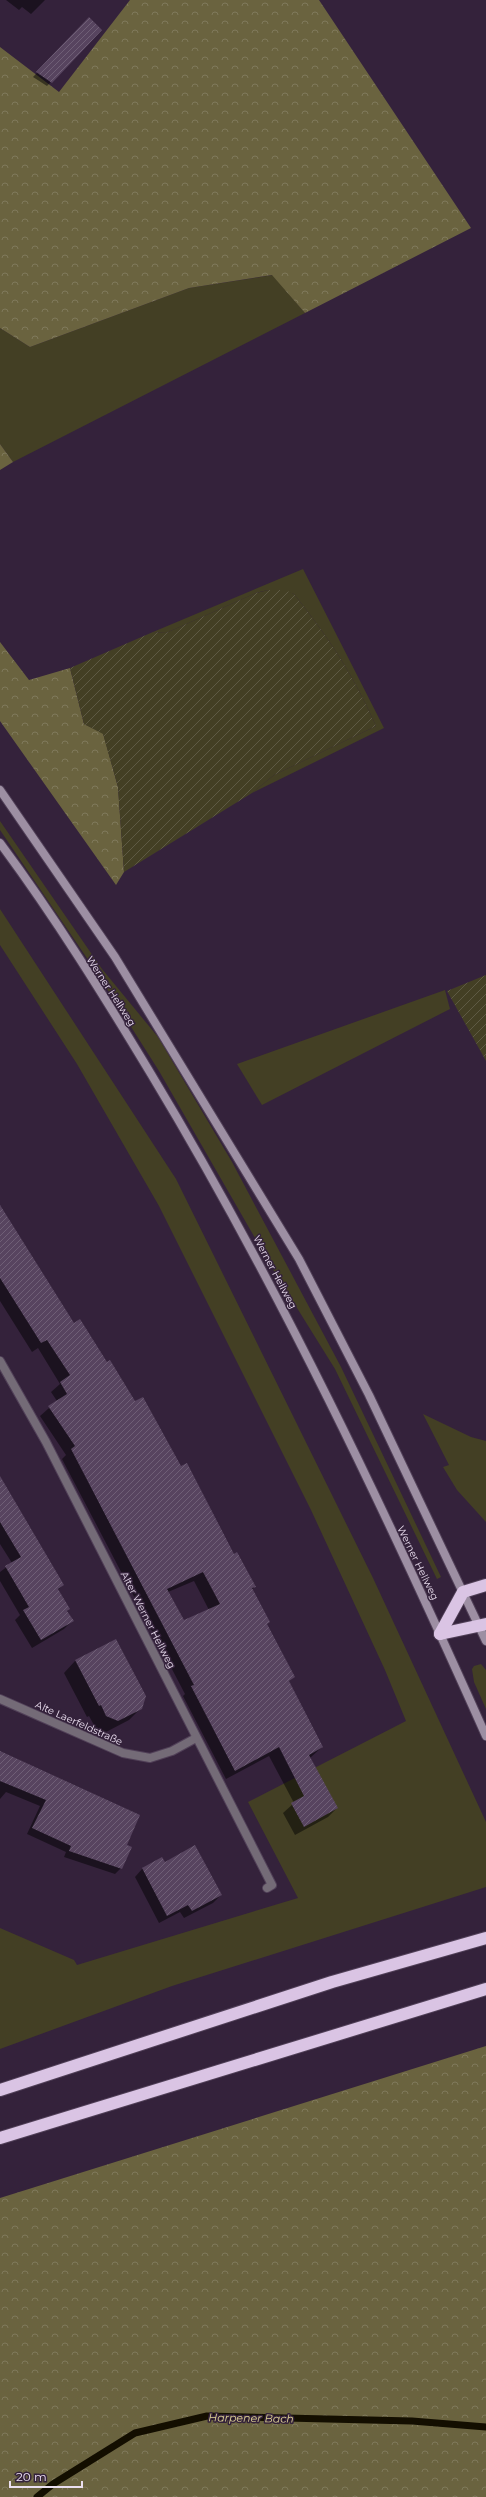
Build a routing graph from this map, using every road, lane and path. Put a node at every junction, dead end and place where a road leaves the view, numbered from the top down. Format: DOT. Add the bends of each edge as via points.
graph roads {
  1 [pos="0,790"];
  2 [pos="0,843"];
  3 [pos="0,1361"];
  4 [pos="486,1585"];
  5 [pos="463,1592"];
  6 [pos="483,1626"];
  7 [pos="440,1634"];
  8 [pos="486,1641"];
  9 [pos="0,1699"];
  10 [pos="486,1736"];
  11 [pos="196,1738"];
  12 [pos="267,1888"];
  13 [pos="486,1938"];
  14 [pos="486,1989"];
  15 [pos="0,2090"];
  16 [pos="0,2138"];
  1 -- 5 [label="main road" via="119,963 299,1259 369,1395"];
  2 -- 7 [label="main road, Werner Hellweg" via="120,1023 254,1252 320,1382"];
  3 -- 11 [label="street, Alter Werner Hellweg" via="46,1442"];
  4 -- 5 [label="highway"];
  5 -- 6 [label="main road"];
  5 -- 7 [label="highway"];
  6 -- 7 [label="highway"];
  6 -- 8 [label="main road"];
  7 -- 10 [label="main road, Werner Hellweg"];
  9 -- 11 [label="street, Alte Laerfeldstraße" via="123,1753 150,1758 172,1751"];
  11 -- 12 [label="street, Alter Werner Hellweg" via="272,1885"];
  13 -- 15 [label="highway" via="325,1984"];
  14 -- 16 [label="highway"];
}
